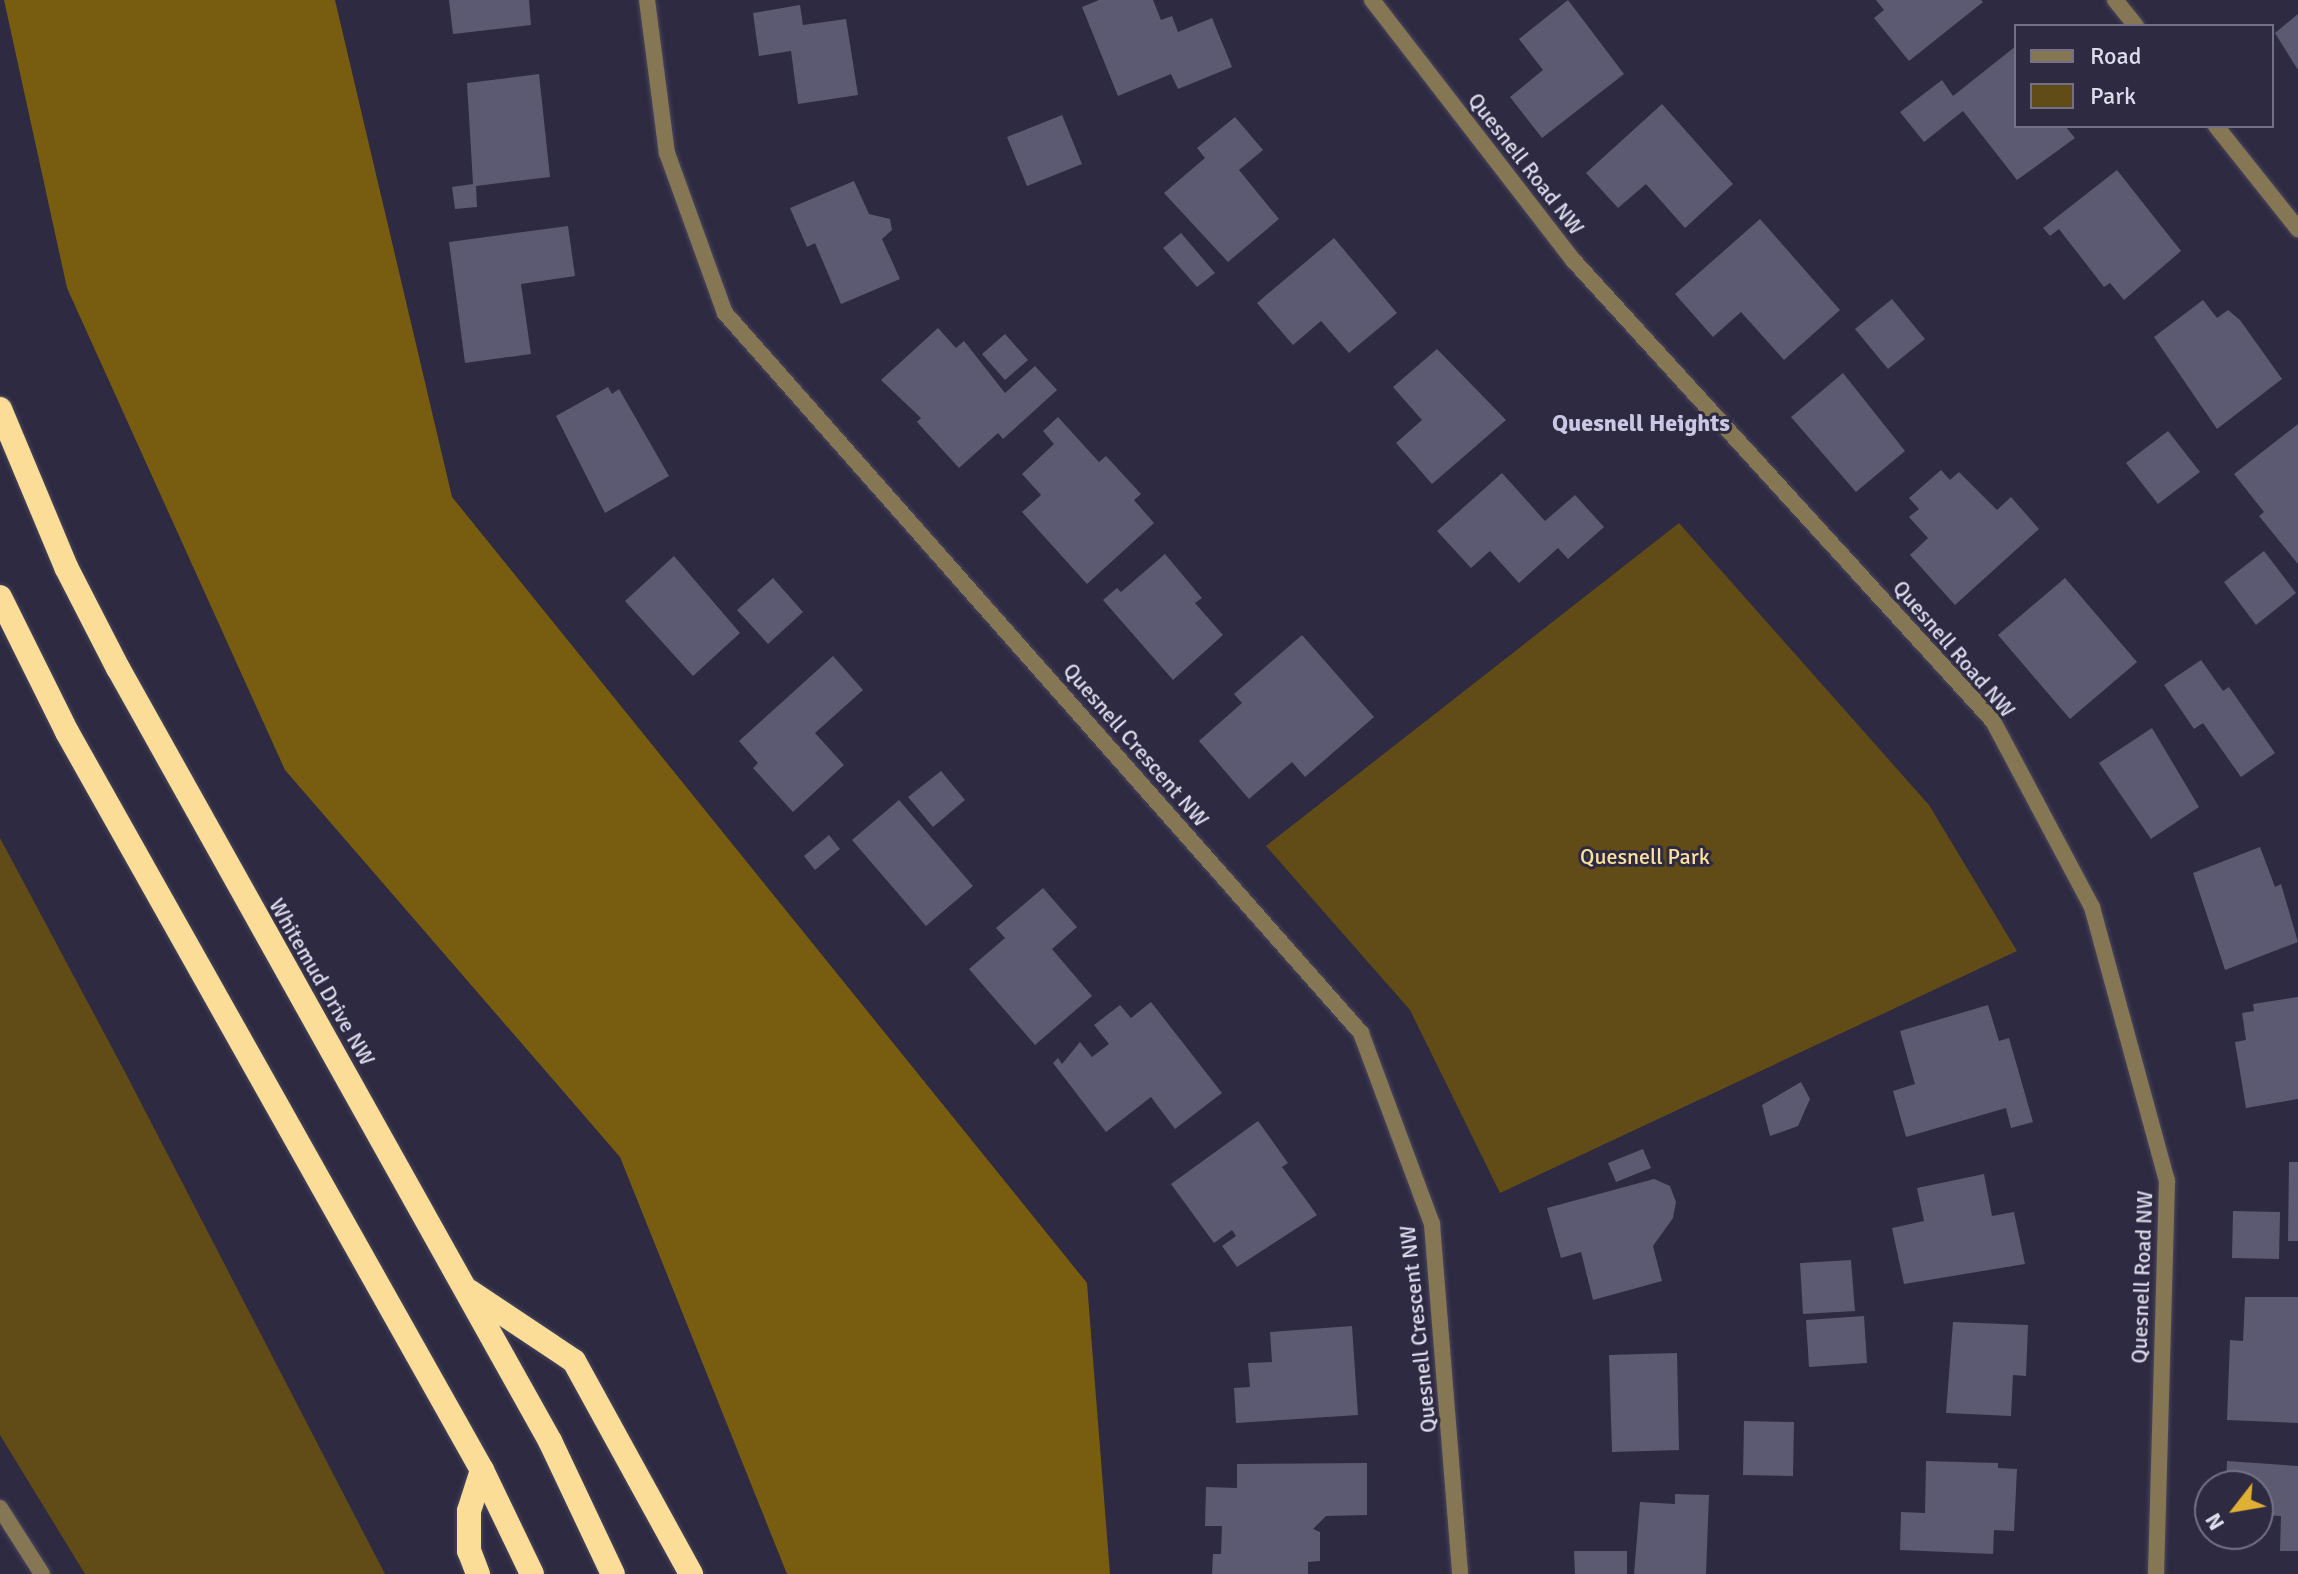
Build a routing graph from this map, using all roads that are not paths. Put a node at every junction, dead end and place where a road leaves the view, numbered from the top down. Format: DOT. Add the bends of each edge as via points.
graph roads {
  1 [pos="647,0"];
  2 [pos="1372,0"];
  3 [pos="2115,0"];
  4 [pos="2134,24"];
  5 [pos="2218,128"];
  6 [pos="2298,229"];
  7 [pos="0,409"];
  8 [pos="0,597"];
  9 [pos="465,1288"];
  10 [pos="482,1470"];
  11 [pos="0,1508"];
  12 [pos="42,1574"];
  13 [pos="478,1574"];
  14 [pos="532,1574"];
  15 [pos="613,1574"];
  16 [pos="691,1574"];
  17 [pos="1460,1574"];
  18 [pos="2156,1574"];
  1 -- 17 [label="street, Quesnell Crescent NW" via="667,153 725,313 1361,1033 1432,1224"];
  2 -- 18 [label="street, Quesnell Road NW" via="1574,261 1993,721 2092,907 2167,1181"];
  3 -- 4 [label="street"];
  5 -- 6 [label="street"];
  7 -- 9 [label="highway, Whitemud Drive NW" via="66,567 118,668"];
  8 -- 10 [label="highway" via="67,732"];
  9 -- 15 [label="highway, Whitemud Drive NW" via="550,1441"];
  9 -- 16 [label="highway" via="574,1361"];
  10 -- 13 [label="highway" via="469,1511 469,1551"];
  10 -- 14 [label="highway"];
  11 -- 12 [label="street"];
}
